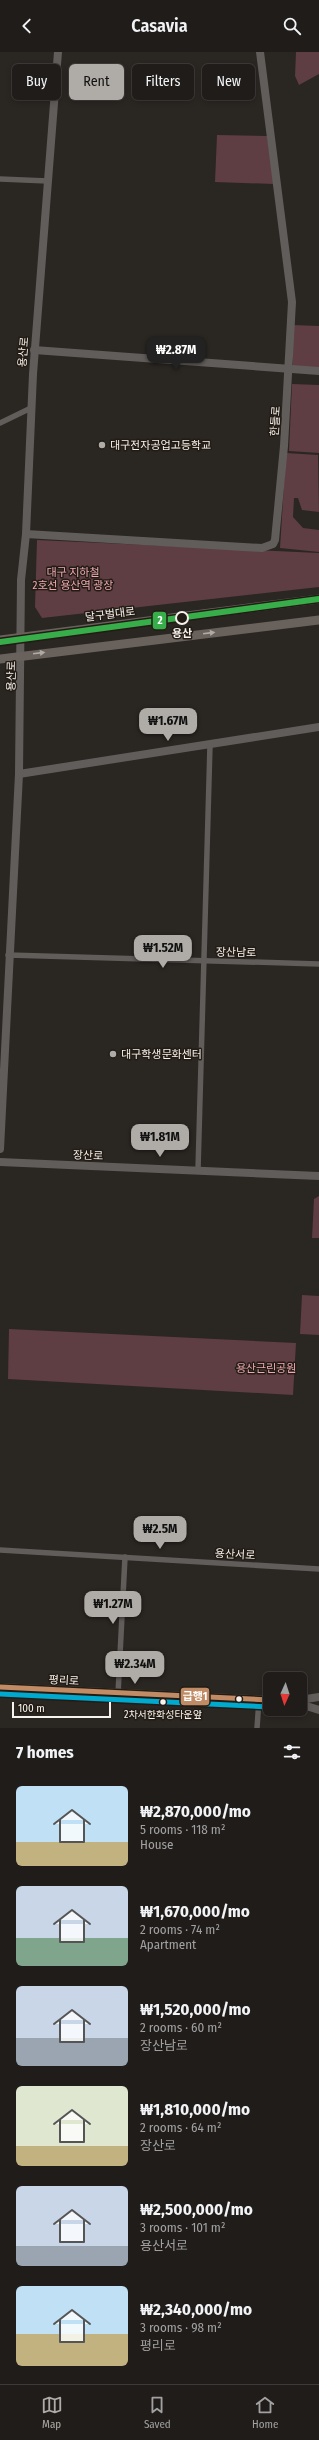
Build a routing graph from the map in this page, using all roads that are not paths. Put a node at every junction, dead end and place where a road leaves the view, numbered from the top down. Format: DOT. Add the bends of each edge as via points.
graph roads {
  1 [pos="58,52"];
  2 [pos="260,52"];
  3 [pos="0,179"];
  4 [pos="48,181"];
  5 [pos="34,350"];
  6 [pos="289,369"];
  7 [pos="319,371"];
  8 [pos="31,408"];
  9 [pos="0,423"];
  10 [pos="26,534"];
  11 [pos="319,599"];
  12 [pos="319,620"];
  13 [pos="22,637"];
  14 [pos="0,640"];
  15 [pos="22,655"];
  16 [pos="0,659"];
  17 [pos="319,727"];
  18 [pos="210,745"];
  19 [pos="19,774"];
  20 [pos="8,955"];
  21 [pos="204,962"];
  22 [pos="319,964"];
  23 [pos="3,1001"];
  24 [pos="0,1149"];
  25 [pos="0,1162"];
  26 [pos="198,1170"];
  27 [pos="319,1176"];
  28 [pos="0,1550"];
  29 [pos="126,1557"];
  30 [pos="319,1569"];
  31 [pos="0,1687"];
  32 [pos="118,1694"];
  33 [pos="319,1697"];
  34 [pos="259,1700"];
  35 [pos="263,1700"];
  36 [pos="307,1700"];
  37 [pos="307,1702"];
  38 [pos="319,1702"];
  39 [pos="307,1705"];
  40 [pos="319,1710"];
  41 [pos="257,1728"];
  1 -- 4 [label="street, 용산로"];
  2 -- 6 [label="street, 한들로" via="292,302"];
  3 -- 4 [label="street"];
  4 -- 5 [label="street, 용산로"];
  5 -- 6 [label="street"];
  5 -- 8 [label="street, 용산로"];
  6 -- 7 [label="street"];
  6 -- 10 [label="street, 한들로" via="284,446 273,544 262,548"];
  8 -- 9 [label="street"];
  8 -- 10 [label="street, 용산로"];
  10 -- 13 [label="street, 용산로" via="21,580"];
  11 -- 13 [label="main road, 달구벌대로"];
  15 -- 12 [label="main road, one-way"];
  13 -- 14 [label="main road, 달구벌대로"];
  13 -- 15 [label="street, 용산로"];
  15 -- 16 [label="main road"];
  15 -- 19 [label="street, 용산로"];
  17 -- 18 [label="street"];
  18 -- 19 [label="street"];
  18 -- 21 [label="street"];
  19 -- 20 [label="street, 용산로"];
  20 -- 21 [label="street, 장산남로"];
  20 -- 23 [label="street, 용산로"];
  21 -- 22 [label="street, 장산남로"];
  21 -- 26 [label="street"];
  23 -- 24 [label="street, 용산로"];
  25 -- 26 [label="street, 장산로"];
  26 -- 27 [label="street, 장산로"];
  28 -- 29 [label="street, 용산서로"];
  29 -- 30 [label="street, 용산서로"];
  29 -- 32 [label="street"];
  31 -- 32 [label="street, 평리로"];
  32 -- 34 [label="street, 평리로"];
  33 -- 36 [label="street"];
  34 -- 35 [label="street, 평리로"];
  34 -- 41 [label="street"];
  37 -- 38 [label="street"];
  39 -- 40 [label="street"];
}
